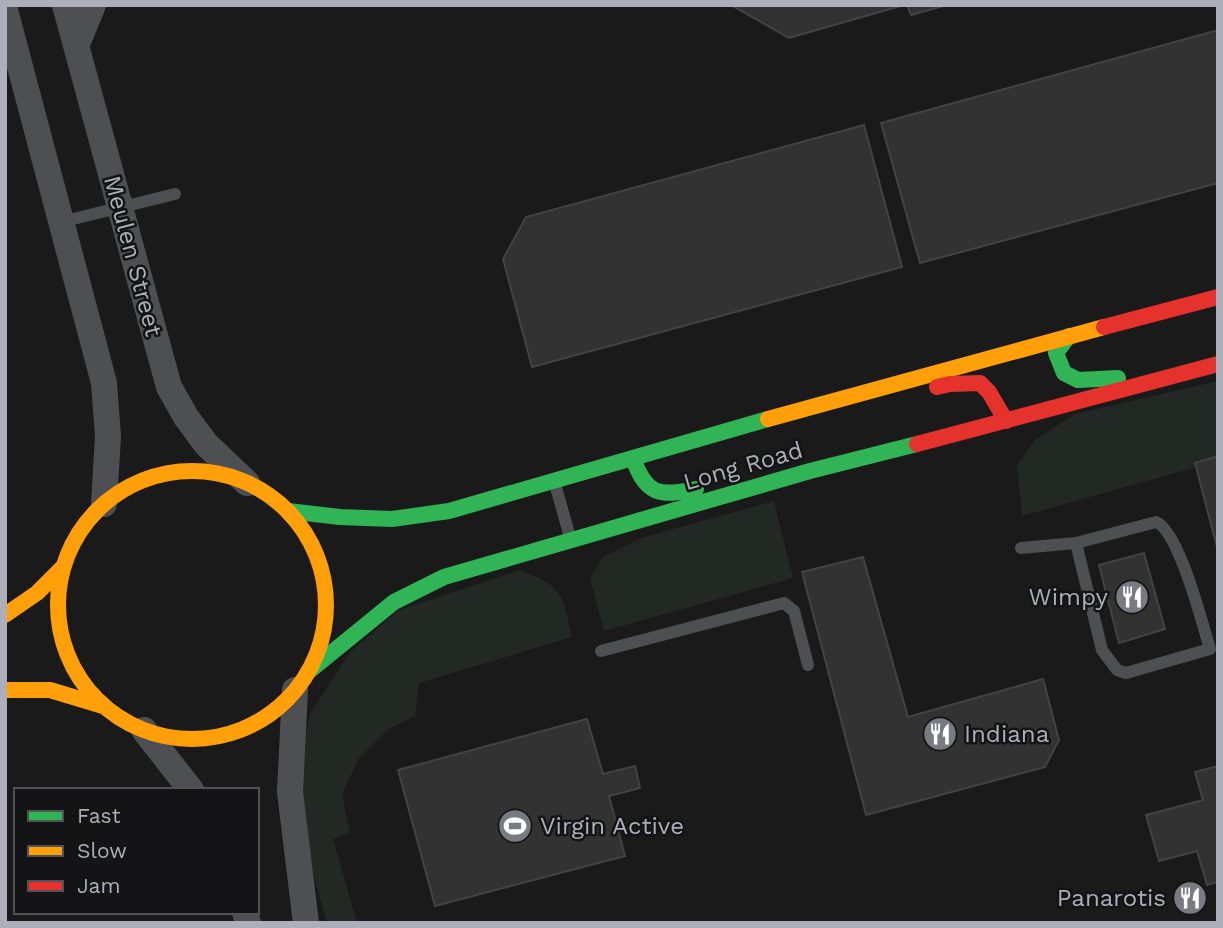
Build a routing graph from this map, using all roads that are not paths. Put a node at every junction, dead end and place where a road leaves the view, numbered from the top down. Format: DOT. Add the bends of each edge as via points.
graph roads {
  1 [pos="65,5"];
  2 [pos="93,5"];
  3 [pos="5,10"];
  4 [pos="77,44"];
  5 [pos="11,51"];
  6 [pos="175,194"];
  7 [pos="119,207"];
  8 [pos="61,222"];
  9 [pos="1218,297"];
  10 [pos="1069,337"];
  11 [pos="1218,363"];
  12 [pos="1178,374"];
  13 [pos="822,403"];
  14 [pos="1006,421"];
  15 [pos="633,458"];
  16 [pos="810,471"];
  17 [pos="554,480"];
  18 [pos="247,483"];
  19 [pos="104,504"];
  20 [pos="288,511"];
  21 [pos="570,539"];
  22 [pos="1076,543"];
  23 [pos="1021,548"];
  24 [pos="64,566"];
  25 [pos="5,615"];
  26 [pos="1214,649"];
  27 [pos="601,651"];
  28 [pos="808,665"];
  29 [pos="302,681"];
  30 [pos="5,690"];
  31 [pos="103,706"];
  32 [pos="144,730"];
  33 [pos="189,788"];
  34 [pos="306,923"];
  1 -- 4 [label="street, Meulen Street"];
  2 -- 4 [label="street"];
  3 -- 5 [label="street"];
  4 -- 7 [label="street, Meulen Street"];
  5 -- 8 [label="street"];
  6 -- 7 [label="lane"];
  7 -- 8 [label="lane"];
  7 -- 18 [label="street, Meulen Street" via="169,387 206,444"];
  8 -- 19 [label="street" via="104,383 108,436"];
  9 -- 10 [label="street, Long Road"];
  10 -- 12 [label="street" via="1056,353 1066,377 1084,381"];
  10 -- 13 [label="street, Long Road"];
  11 -- 12 [label="street, Long Road"];
  12 -- 14 [label="street, Long Road"];
  13 -- 14 [label="street" via="852,405 950,384 980,383"];
  13 -- 15 [label="street, Long Road"];
  14 -- 16 [label="street, Long Road"];
  15 -- 16 [label="street" via="647,488 663,495 774,471"];
  15 -- 17 [label="street, Long Road"];
  16 -- 21 [label="street, Long Road"];
  17 -- 20 [label="street, Long Road" via="449,511 392,519"];
  17 -- 21 [label="lane"];
  18 -- 19 [label="street" via="217,473 170,473 135,485"];
  18 -- 20 [label="street"];
  19 -- 24 [label="street" via="86,523"];
  20 -- 29 [label="street" via="316,552 326,599 324,630"];
  21 -- 29 [label="street, Long Road" via="444,577 394,602"];
  22 -- 23 [label="lane"];
  22 -- 26 [label="lane" via="1162,524 1175,544"];
  22 -- 26 [label="lane" via="1102,650 1116,670 1126,673"];
  24 -- 25 [label="street" via="37,593"];
  24 -- 31 [label="street" via="59,588 61,634 78,677"];
  27 -- 28 [label="lane" via="785,603 794,611"];
  29 -- 32 [label="street, Long Road" via="281,706 226,734 170,738"];
  29 -- 34 [label="street" via="290,792"];
  30 -- 31 [label="street" via="50,690"];
  31 -- 32 [label="street, Long Road"];
  32 -- 33 [label="street"];
}
